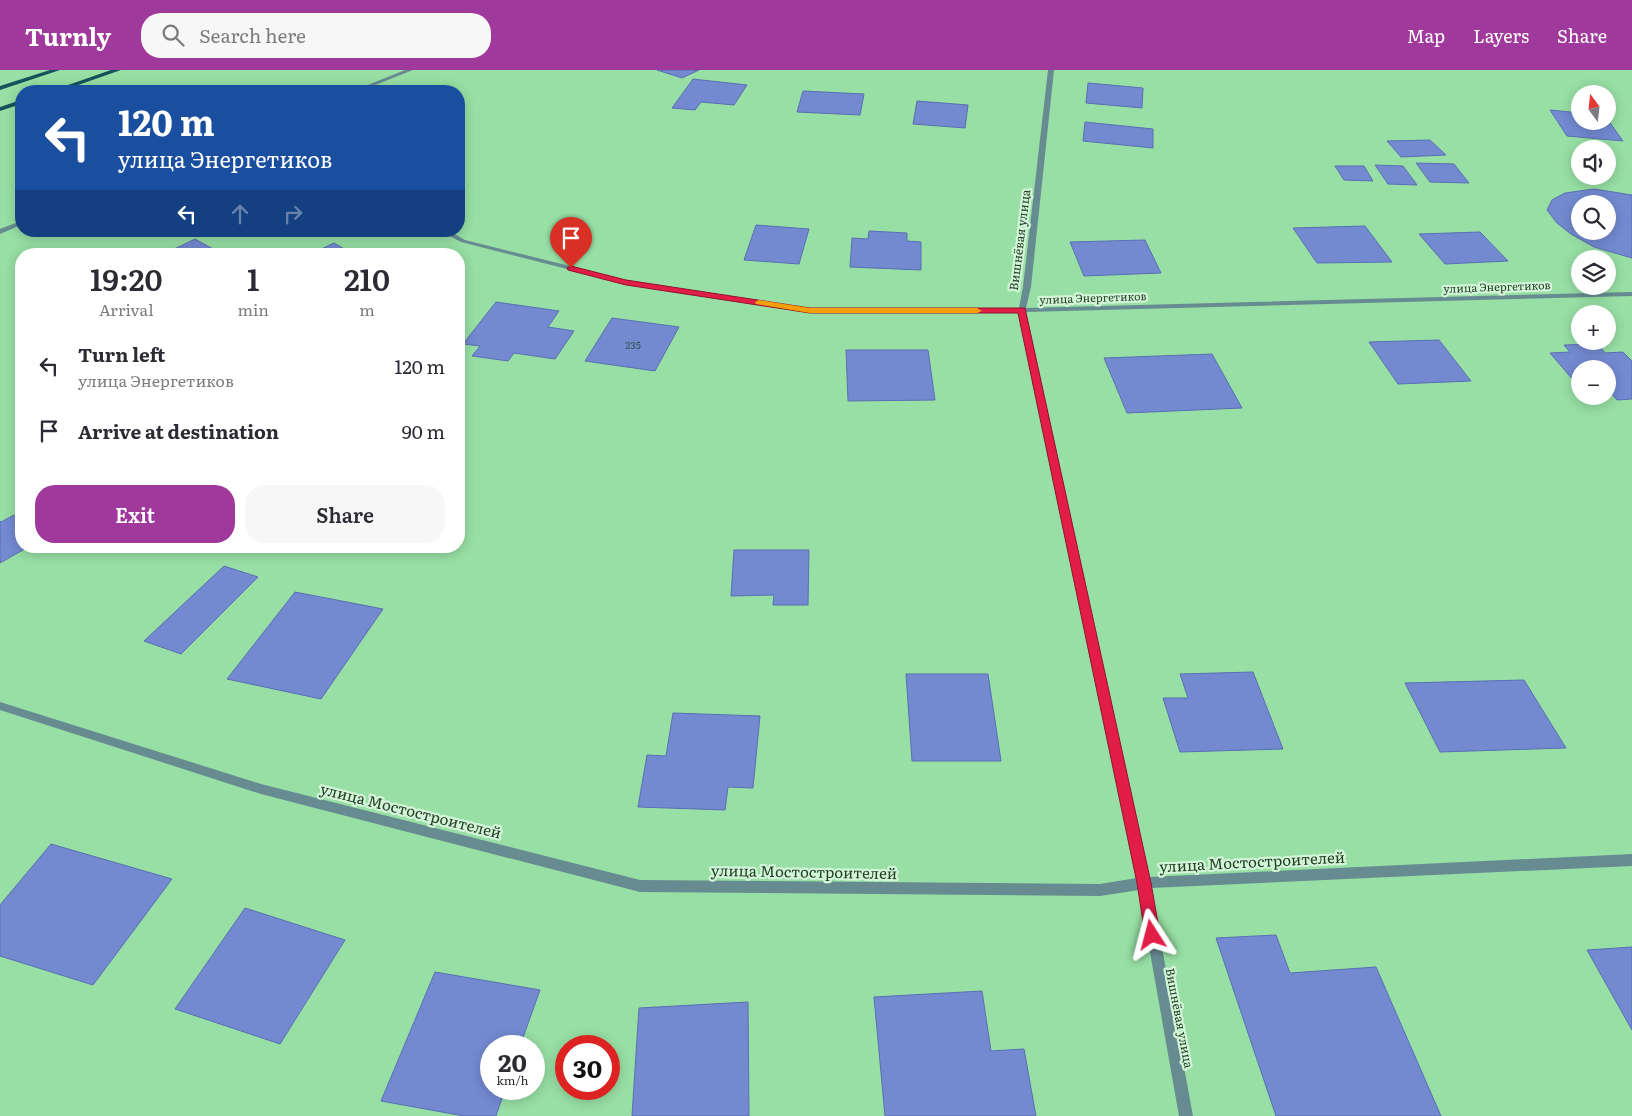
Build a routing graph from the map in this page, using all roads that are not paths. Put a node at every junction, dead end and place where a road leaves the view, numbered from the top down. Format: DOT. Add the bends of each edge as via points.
graph roads {
  1 [pos="57,70"];
  2 [pos="118,70"];
  3 [pos="410,70"];
  4 [pos="1052,70"];
  5 [pos="73,85"];
  6 [pos="371,85"];
  7 [pos="0,88"];
  8 [pos="15,104"];
  9 [pos="0,109"];
  10 [pos="15,226"];
  11 [pos="0,232"];
  12 [pos="455,237"];
  13 [pos="1632,294"];
  14 [pos="1022,310"];
  15 [pos="0,706"];
  16 [pos="1632,860"];
  17 [pos="1144,883"];
  18 [pos="1186,1116"];
  1 -- 7 [label="main road"];
  2 -- 5 [label="main road"];
  3 -- 6 [label="street"];
  4 -- 14 [label="street, Вишнёвая улица"];
  8 -- 9 [label="main road"];
  10 -- 11 [label="street"];
  12 -- 14 [label="street, улица Энергетиков" via="626,282 810,310"];
  13 -- 14 [label="street, улица Энергетиков"];
  14 -- 17 [label="street, Вишнёвая улица"];
  15 -- 17 [label="street, улица Мостостроителей" via="261,789 640,886 1100,890"];
  16 -- 17 [label="street, улица Мостостроителей"];
  17 -- 18 [label="street, Вишнёвая улица"];
}
